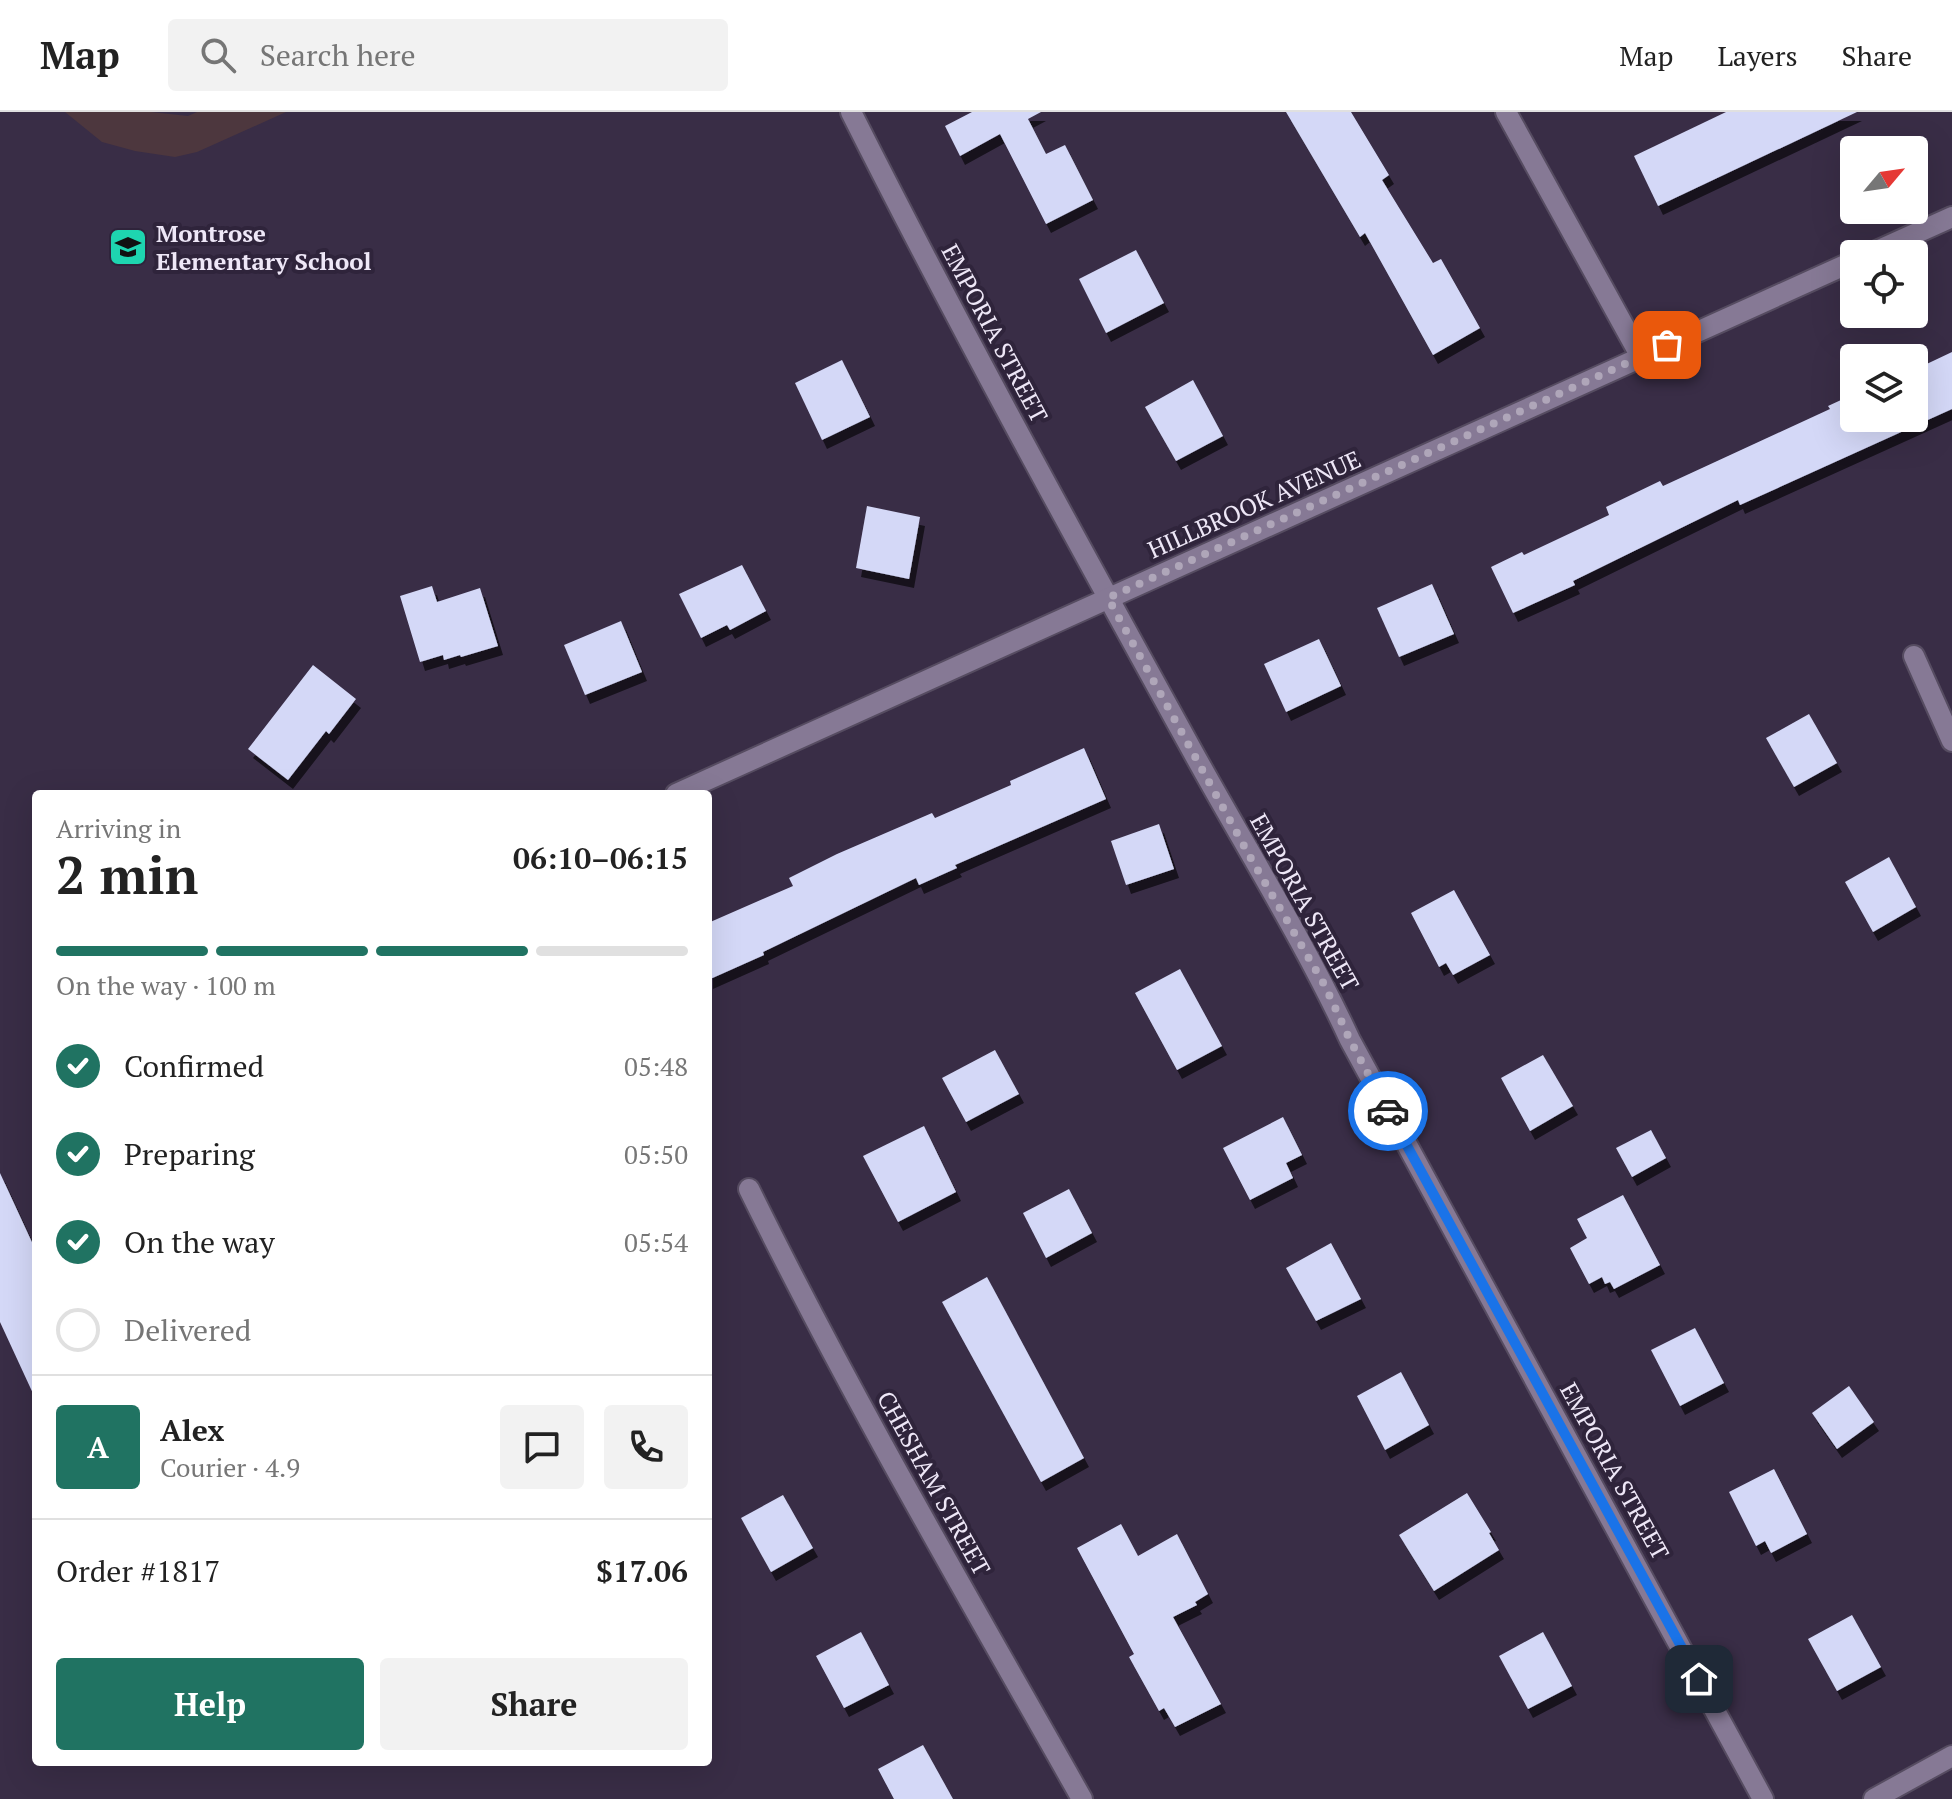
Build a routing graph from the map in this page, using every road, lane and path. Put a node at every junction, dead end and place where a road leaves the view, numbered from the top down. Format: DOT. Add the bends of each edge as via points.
graph roads {
  1 [pos="851,112"];
  2 [pos="1506,112"];
  3 [pos="1952,217"];
  4 [pos="1901,240"];
  5 [pos="1840,267"];
  6 [pos="1641,357"];
  7 [pos="1108,598"];
  8 [pos="1914,656"];
  9 [pos="1952,741"];
  10 [pos="685,790"];
  11 [pos="749,1189"];
  12 [pos="1952,1756"];
  13 [pos="1082,1799"];
  14 [pos="1763,1799"];
  15 [pos="1874,1799"];
  1 -- 7 [label="street, EMPORIA STREET"];
  2 -- 6 [label="street"];
  3 -- 4 [label="street"];
  5 -- 6 [label="street, HILLBROOK AVENUE"];
  6 -- 7 [label="street, HILLBROOK AVENUE"];
  7 -- 10 [label="street, HILLBROOK AVENUE"];
  7 -- 14 [label="street, EMPORIA STREET" via="1325,986"];
  8 -- 9 [label="street"];
  11 -- 13 [label="street, CHESHAM STREET" via="891,1461"];
  12 -- 15 [label="street"];
}
